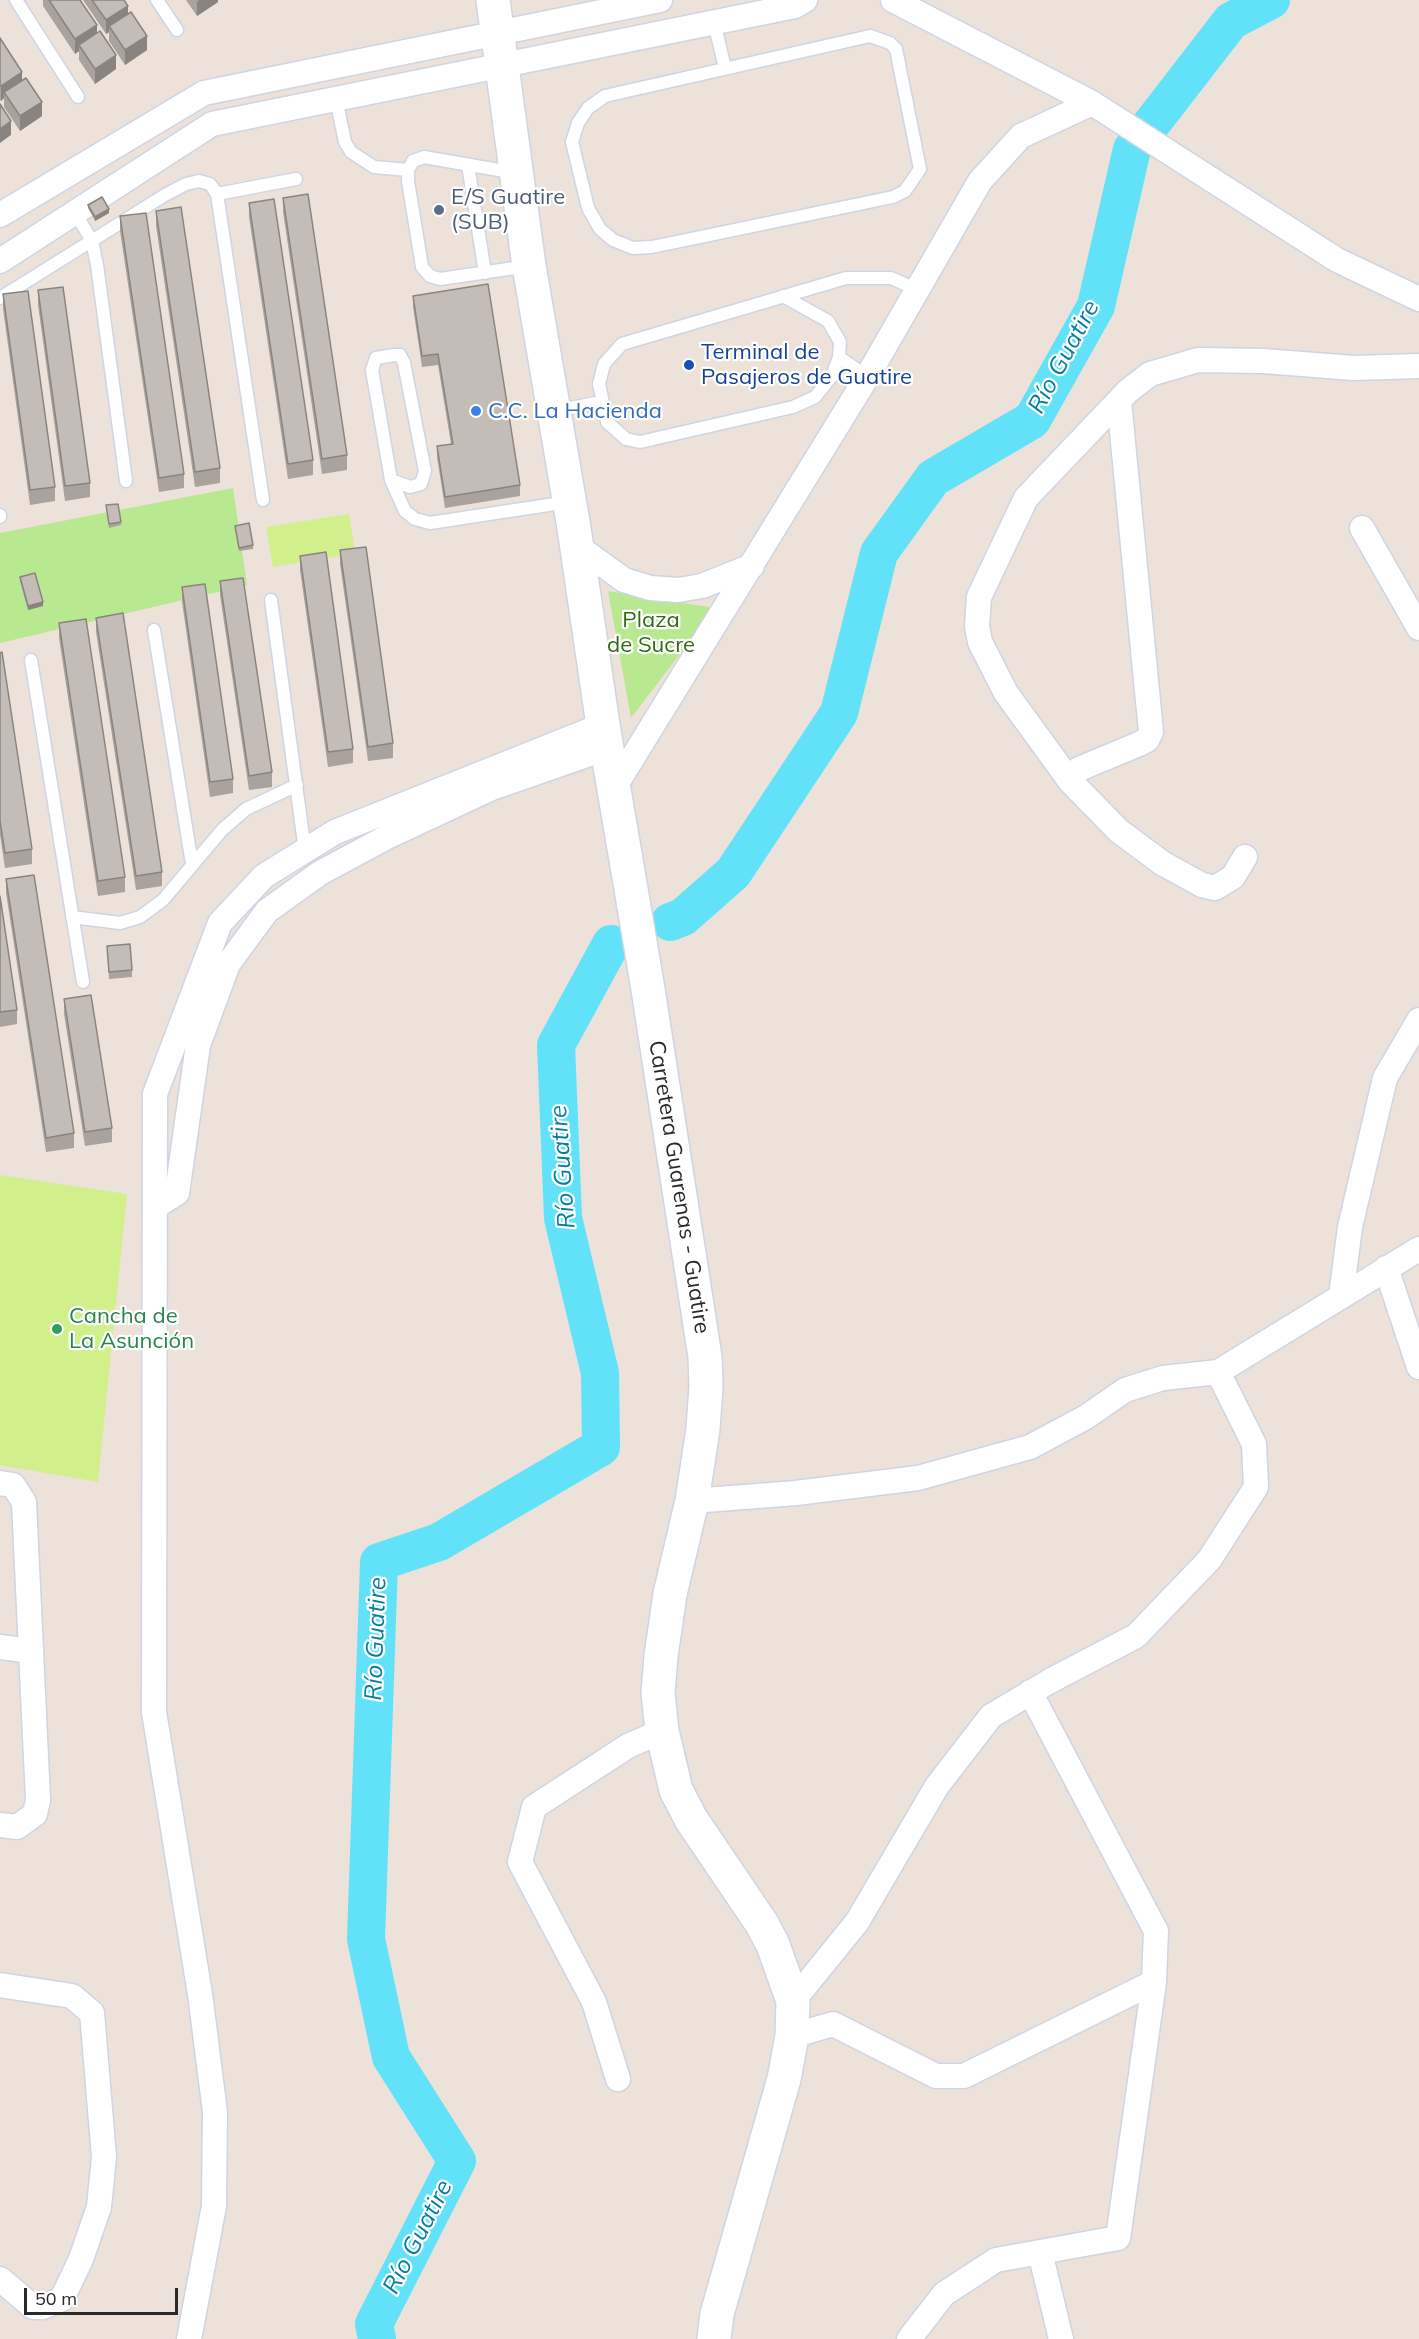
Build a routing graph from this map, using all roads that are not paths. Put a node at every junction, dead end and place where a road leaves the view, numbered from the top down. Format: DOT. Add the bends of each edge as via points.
graph roads {
  1 [pos="16,0"];
  2 [pos="157,0"];
  3 [pos="660,0"];
  4 [pos="805,0"];
  5 [pos="893,0"];
  6 [pos="496,16"];
  7 [pos="714,22"];
  8 [pos="177,30"];
  9 [pos="503,64"];
  10 [pos="724,68"];
  11 [pos="78,97"];
  12 [pos="336,99"];
  13 [pos="1092,103"];
  14 [pos="468,165"];
  15 [pos="408,170"];
  16 [pos="518,173"];
  17 [pos="296,179"];
  18 [pos="217,194"];
  19 [pos="74,211"];
  20 [pos="0,215"];
  21 [pos="92,241"];
  22 [pos="0,261"];
  23 [pos="529,266"];
  24 [pos="485,273"];
  25 [pos="916,289"];
  26 [pos="783,296"];
  27 [pos="0,298"];
  28 [pos="1419,299"];
  29 [pos="839,357"];
  30 [pos="1419,366"];
  31 [pos="867,377"];
  32 [pos="1119,400"];
  33 [pos="601,402"];
  34 [pos="554,412"];
  35 [pos="391,480"];
  36 [pos="126,481"];
  37 [pos="263,500"];
  38 [pos="569,502"];
  39 [pos="1362,528"];
  40 [pos="577,546"];
  41 [pos="752,566"];
  42 [pos="271,600"];
  43 [pos="1419,628"];
  44 [pos="154,630"];
  45 [pos="31,660"];
  46 [pos="605,736"];
  47 [pos="1070,781"];
  48 [pos="297,785"];
  49 [pos="617,802"];
  50 [pos="305,852"];
  51 [pos="1245,857"];
  52 [pos="192,864"];
  53 [pos="72,917"];
  54 [pos="83,982"];
  55 [pos="1419,1020"];
  56 [pos="155,1207"];
  57 [pos="1419,1249"];
  58 [pos="1386,1268"];
  59 [pos="1341,1296"];
  60 [pos="1419,1367"];
  61 [pos="1218,1372"];
  62 [pos="0,1483"];
  63 [pos="692,1501"];
  64 [pos="0,1647"];
  65 [pos="31,1651"];
  66 [pos="1030,1692"];
  67 [pos="662,1731"];
  68 [pos="0,1825"];
  69 [pos="1154,1982"];
  70 [pos="0,1985"];
  71 [pos="793,2001"];
  72 [pos="792,2036"];
  73 [pos="618,2079"];
  74 [pos="1040,2252"];
  75 [pos="0,2279"];
  76 [pos="189,2339"];
  77 [pos="714,2339"];
  78 [pos="909,2339"];
  79 [pos="1061,2339"];
  1 -- 11 [label="lane"];
  2 -- 8 [label="lane"];
  3 -- 6 [label="street"];
  4 -- 7 [label="street" via="795,6"];
  5 -- 13 [label="street"];
  6 -- 9 [label="main road, Carretera Guarenas - Guatire"];
  6 -- 20 [label="street" via="204,93"];
  7 -- 9 [label="street"];
  7 -- 10 [label="lane"];
  9 -- 12 [label="street"];
  9 -- 16 [label="main road, Carretera Guarenas - Guatire"];
  10 -- 10 [label="lane" via="605,96 588,108 578,123 572,142 588,208 600,229 613,240 633,248 652,246 893,197 905,191 920,170 896,50 890,43 870,36"];
  12 -- 15 [label="lane" via="345,142 351,152 374,167"];
  12 -- 19 [label="street" via="212,124"];
  13 -- 25 [label="street" via="1022,136 1000,156 980,181"];
  13 -- 28 [label="street" via="1337,260"];
  14 -- 15 [label="lane" via="424,157 413,161"];
  14 -- 16 [label="lane"];
  14 -- 24 [label="lane"];
  15 -- 24 [label="lane" via="422,267 430,276 440,279"];
  16 -- 23 [label="main road, Carretera Guarenas - Guatire"];
  17 -- 18 [label="lane"];
  18 -- 21 [label="lane" via="210,184 186,184"];
  18 -- 37 [label="lane"];
  19 -- 21 [label="lane"];
  19 -- 22 [label="street"];
  21 -- 27 [label="lane"];
  21 -- 36 [label="lane"];
  23 -- 24 [label="lane"];
  23 -- 34 [label="main road, Carretera Guarenas - Guatire"];
  25 -- 26 [label="lane" via="897,279 872,276 846,278"];
  25 -- 31 [label="street"];
  26 -- 29 [label="lane" via="828,321 840,342"];
  26 -- 33 [label="lane" via="622,344 604,364 599,384"];
  29 -- 31 [label="lane"];
  29 -- 33 [label="lane" via="832,376 815,397 793,407 640,442 626,439 614,430"];
  30 -- 32 [label="street" via="1354,368 1198,360 1150,374"];
  31 -- 41 [label="street"];
  32 -- 47 [label="street" via="1151,732 1147,740 1079,769"];
  32 -- 47 [label="street" via="1026,498 979,597 980,642 1006,693"];
  33 -- 34 [label="lane"];
  34 -- 38 [label="main road, Carretera Guarenas - Guatire"];
  35 -- 35 [label="lane" via="372,370 376,358 400,355 424,471 421,484 410,487"];
  35 -- 38 [label="lane" via="405,511 430,523"];
  38 -- 40 [label="main road, Carretera Guarenas - Guatire"];
  39 -- 43 [label="street"];
  40 -- 41 [label="street" via="624,580 650,588 678,590 702,586"];
  40 -- 46 [label="main road, Carretera Guarenas - Guatire"];
  41 -- 49 [label="street"];
  42 -- 48 [label="lane"];
  44 -- 52 [label="lane"];
  45 -- 53 [label="lane"];
  46 -- 49 [label="main road, Carretera Guarenas - Guatire"];
  46 -- 50 [label="street" via="335,832"];
  46 -- 56 [label="street" via="387,837 320,873 267,911 228,964 198,1045 177,1193"];
  47 -- 51 [label="street" via="1119,831 1162,863 1202,885 1215,888 1233,877"];
  48 -- 50 [label="lane"];
  48 -- 52 [label="lane" via="246,809"];
  49 -- 63 [label="main road, Carretera Guarenas - Guatire" via="705,1358 704,1418"];
  50 -- 56 [label="street" via="264,876 220,923 155,1094"];
  52 -- 53 [label="lane" via="162,900 140,917 120,923"];
  53 -- 54 [label="lane"];
  55 -- 59 [label="street" via="1385,1078 1350,1227"];
  56 -- 76 [label="street" via="153,1712 200,1994 215,2112 214,2206"];
  57 -- 58 [label="street"];
  58 -- 59 [label="street"];
  58 -- 60 [label="street"];
  59 -- 61 [label="street"];
  61 -- 63 [label="street" via="1163,1378 1125,1390 1086,1417 1030,1447 918,1478"];
  61 -- 66 [label="street" via="1254,1444 1256,1486 1209,1560 1136,1636"];
  62 -- 65 [label="street" via="13,1485 24,1502"];
  63 -- 67 [label="main road, Carretera Guarenas - Guatire" via="670,1594 661,1656 658,1692"];
  64 -- 65 [label="street"];
  65 -- 68 [label="street" via="38,1800 35,1814 17,1827"];
  66 -- 69 [label="street" via="1156,1931"];
  66 -- 71 [label="street" via="991,1716 937,1786 858,1922"];
  67 -- 71 [label="main road, Carretera Guarenas - Guatire" via="676,1790 762,1924"];
  67 -- 73 [label="street" via="628,1746 534,1807 520,1862 594,2002"];
  69 -- 72 [label="street" via="964,2076 936,2076 833,2024"];
  69 -- 74 [label="street" via="1118,2238"];
  70 -- 75 [label="street" via="72,1996 92,2013 104,2157 99,2207 62,2299 33,2307"];
  71 -- 72 [label="main road, Carretera Guarenas - Guatire"];
  72 -- 77 [label="main road, Carretera Guarenas - Guatire" via="784,2079 717,2314"];
  74 -- 78 [label="street" via="996,2260 944,2294"];
  74 -- 79 [label="street"];
}
